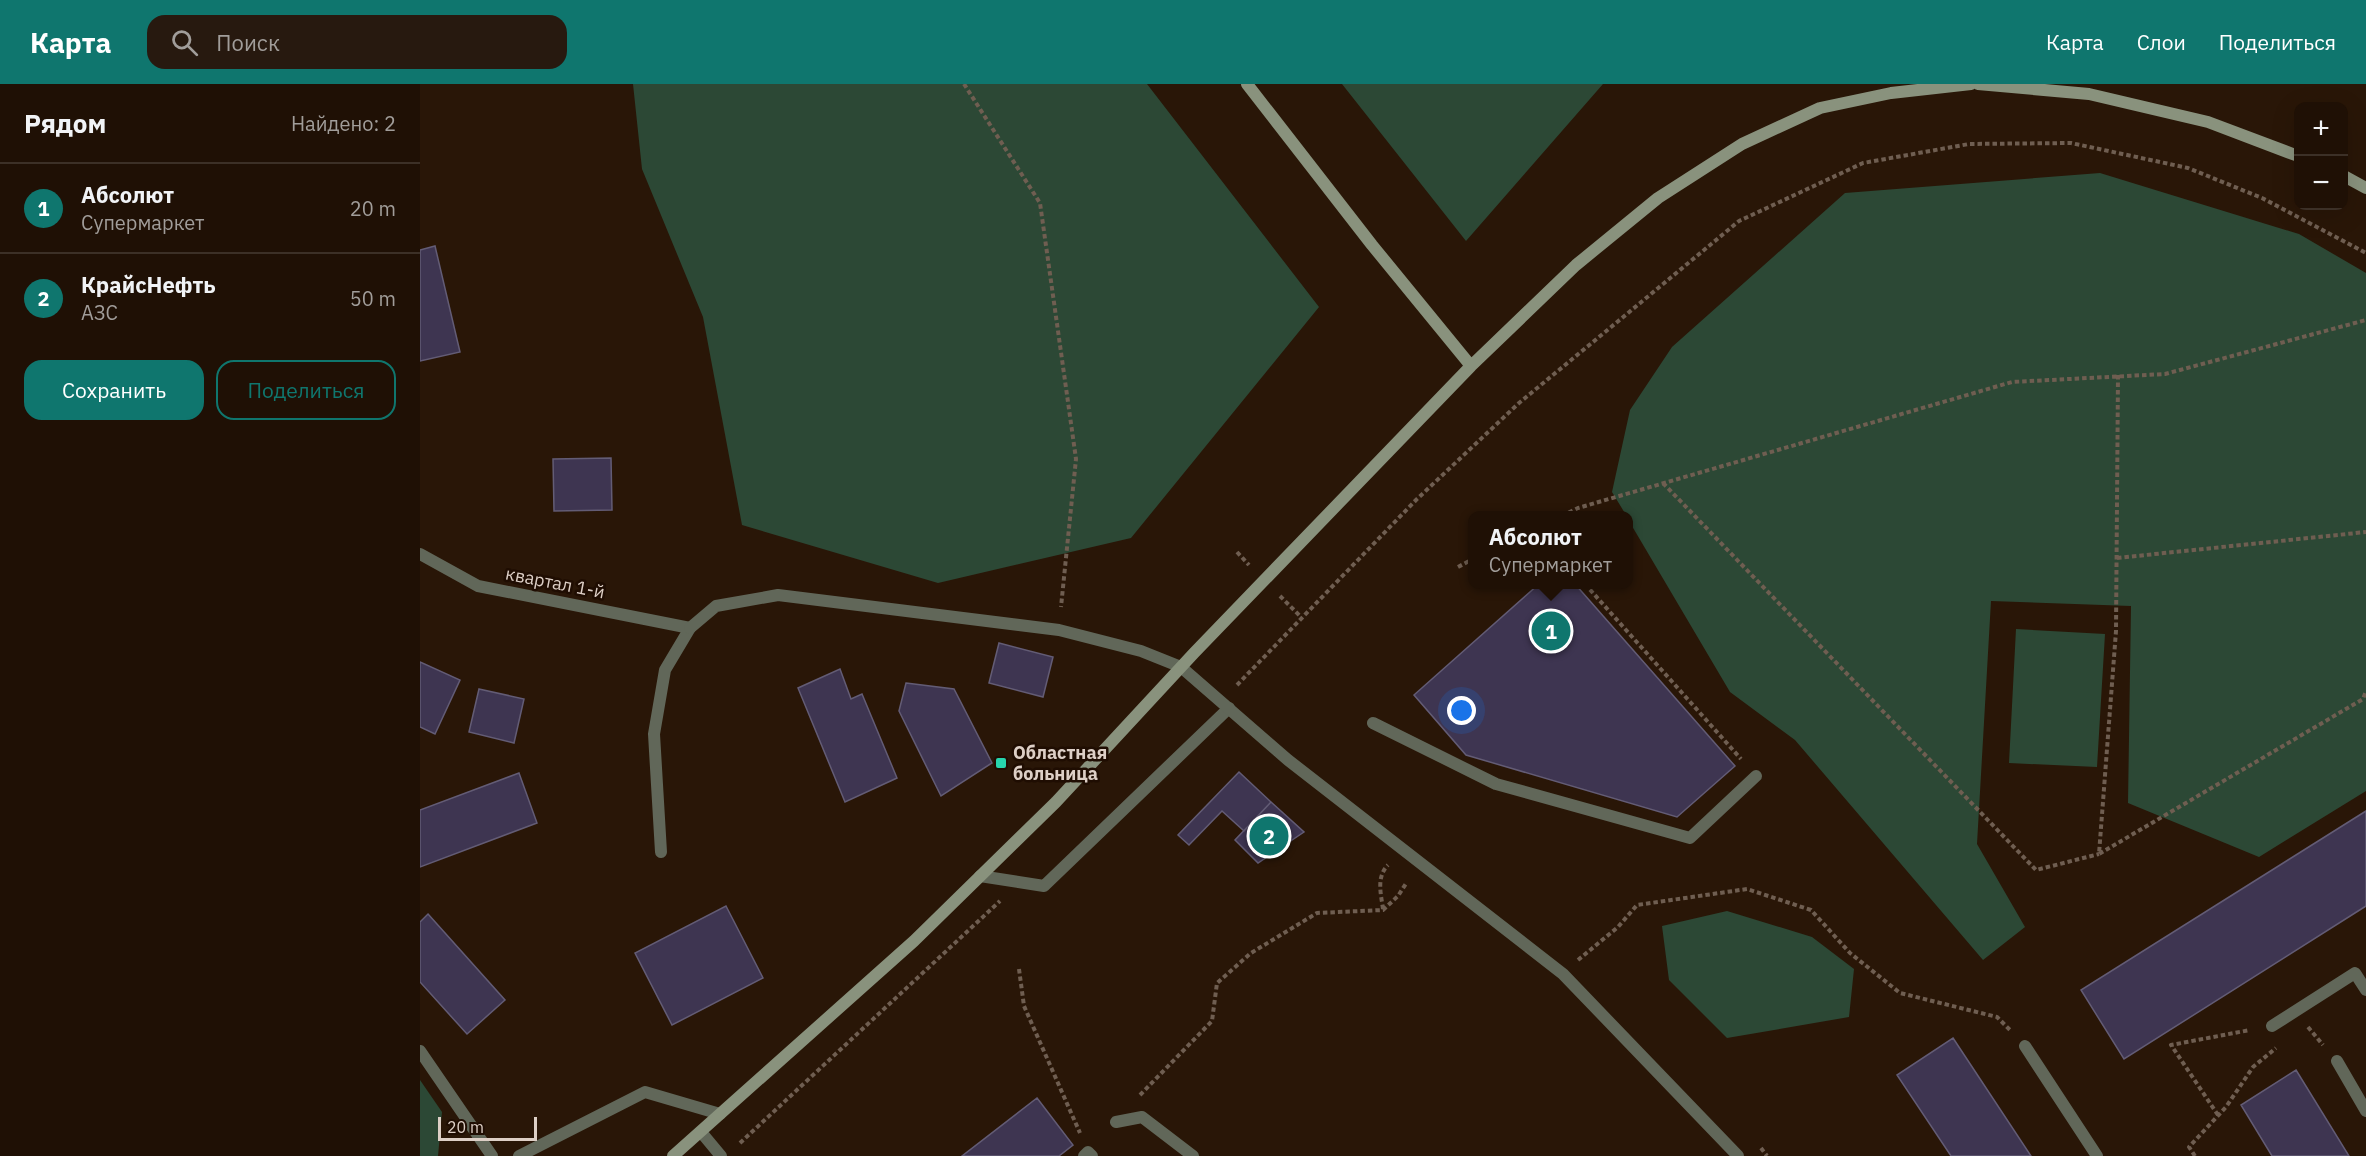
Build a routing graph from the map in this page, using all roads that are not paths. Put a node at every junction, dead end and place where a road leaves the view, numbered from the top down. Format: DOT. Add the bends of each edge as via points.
graph roads {
  1 [pos="1247,84"];
  2 [pos="1971,84"];
  3 [pos="1978,84"];
  4 [pos="2294,154"];
  5 [pos="2348,179"];
  6 [pos="2366,188"];
  7 [pos="1471,366"];
  8 [pos="420,554"];
  9 [pos="690,628"];
  10 [pos="1181,667"];
  11 [pos="1229,708"];
  12 [pos="1373,723"];
  13 [pos="1756,776"];
  14 [pos="661,852"];
  15 [pos="980,876"];
  16 [pos="2366,990"];
  17 [pos="2272,1026"];
  18 [pos="2025,1046"];
  19 [pos="420,1051"];
  20 [pos="2337,1061"];
  21 [pos="2366,1111"];
  22 [pos="720,1114"];
  23 [pos="1116,1122"];
  24 [pos="701,1132"];
  25 [pos="492,1156"];
  26 [pos="519,1156"];
  27 [pos="673,1156"];
  28 [pos="721,1156"];
  29 [pos="1193,1156"];
  30 [pos="1738,1156"];
  31 [pos="2097,1156"];
  1 -- 7 [label="main road"];
  2 -- 7 [label="main road" via="1891,93 1820,108 1742,144 1658,198 1575,265"];
  3 -- 4 [label="main road" via="2090,94 2208,122"];
  5 -- 6 [label="main road"];
  7 -- 10 [label="main road"];
  8 -- 9 [label="street, квартал 1-й" via="478,586"];
  9 -- 10 [label="street" via="716,606 778,595 1059,630 1141,651"];
  9 -- 14 [label="street" via="665,670 654,734"];
  10 -- 11 [label="street"];
  10 -- 15 [label="main road"];
  11 -- 15 [label="street" via="1044,886"];
  11 -- 30 [label="street" via="1288,760 1563,974"];
  12 -- 13 [label="street" via="1496,784 1690,838"];
  15 -- 22 [label="main road" via="914,941"];
  16 -- 17 [label="street" via="2355,973"];
  18 -- 31 [label="street"];
  19 -- 25 [label="street"];
  20 -- 21 [label="street"];
  22 -- 24 [label="main road"];
  22 -- 26 [label="street" via="645,1092"];
  23 -- 29 [label="street" via="1142,1118"];
  24 -- 27 [label="main road"];
  24 -- 28 [label="street"];
}
